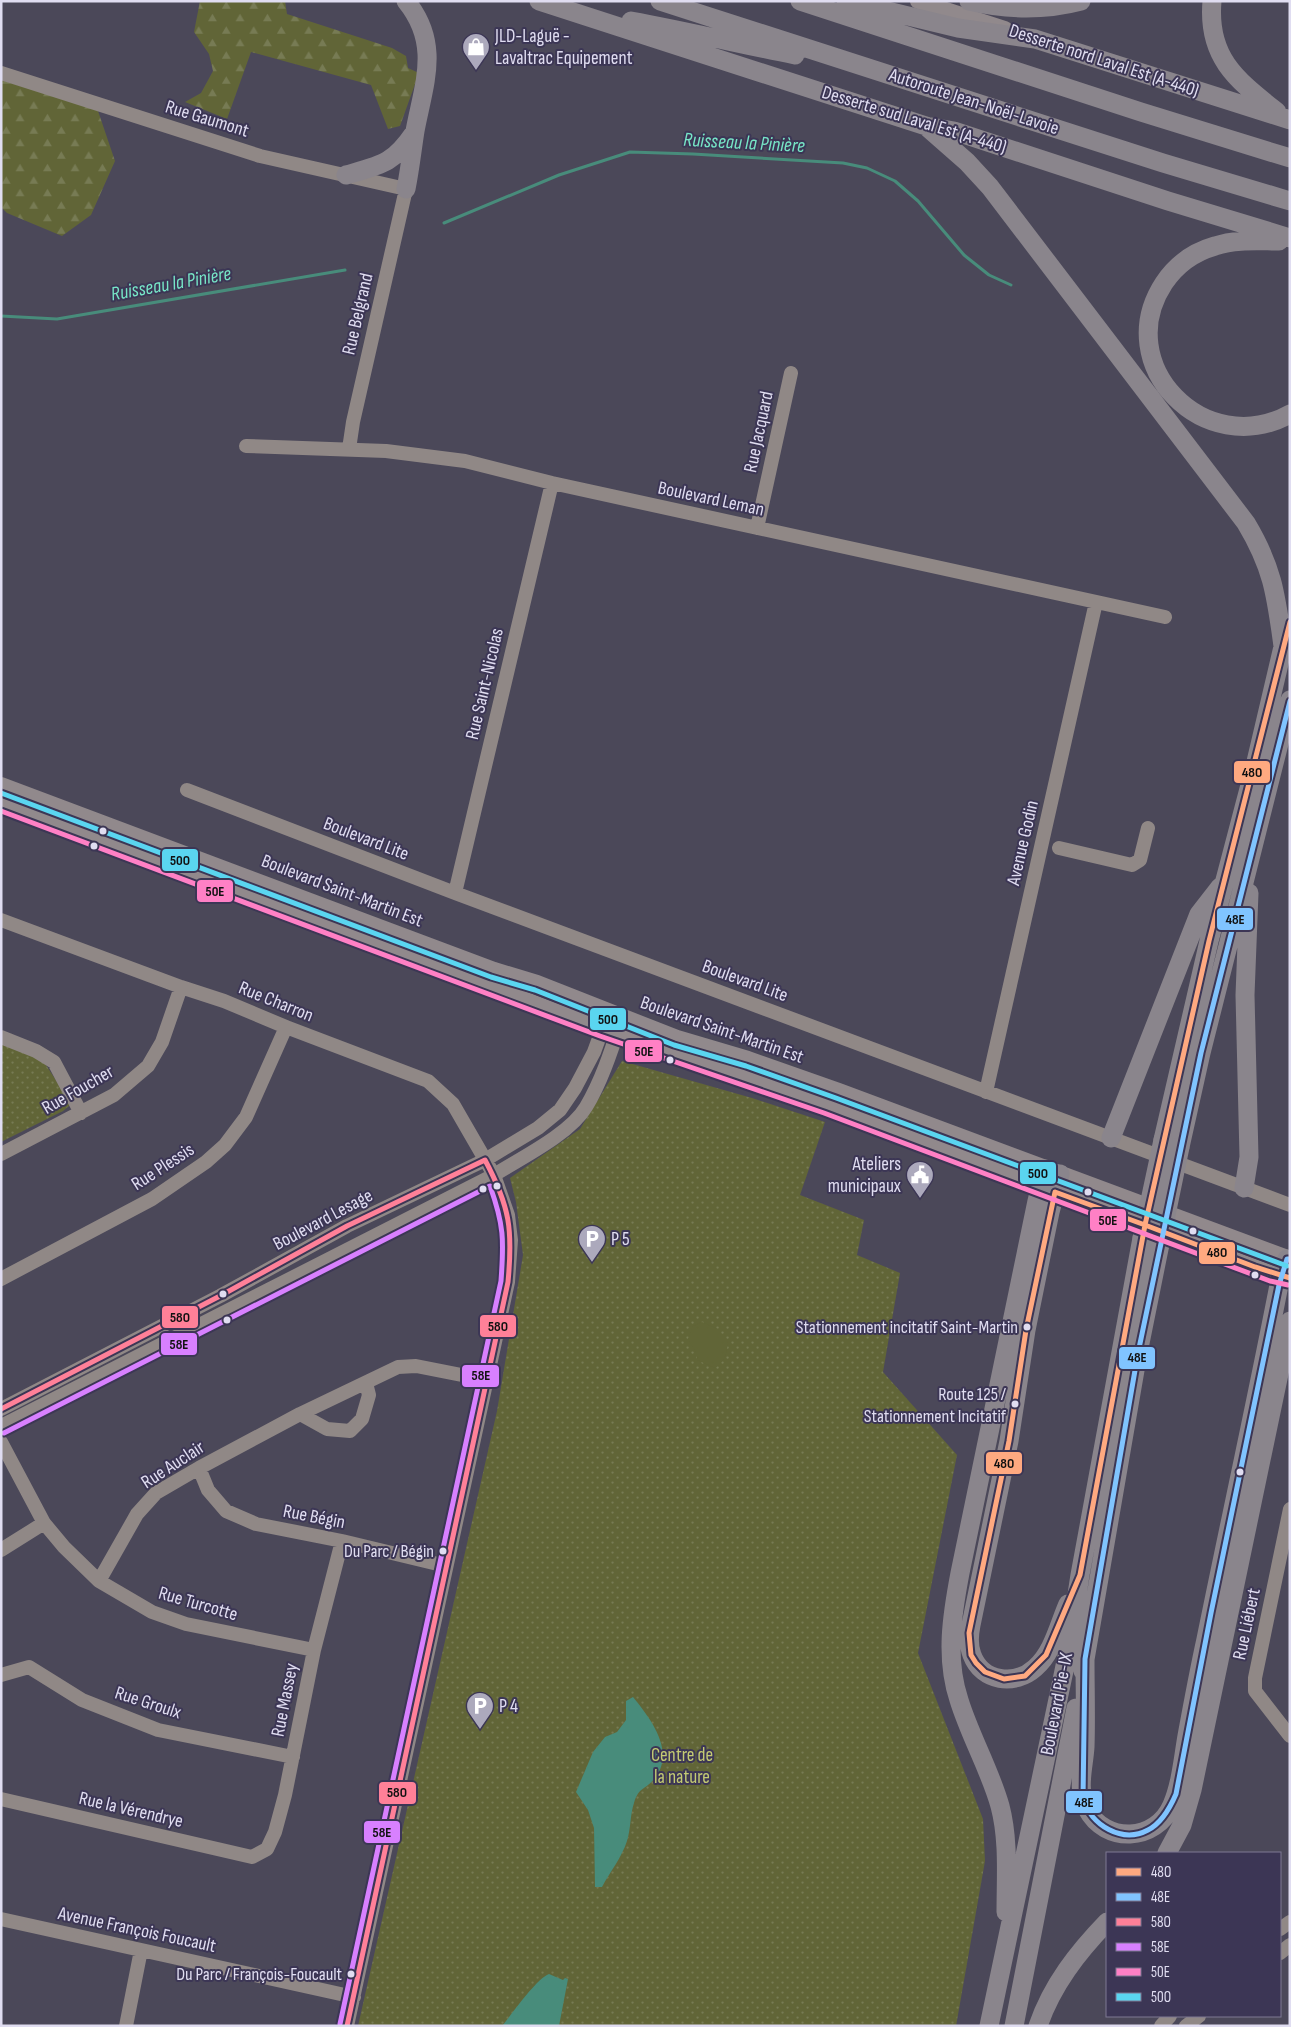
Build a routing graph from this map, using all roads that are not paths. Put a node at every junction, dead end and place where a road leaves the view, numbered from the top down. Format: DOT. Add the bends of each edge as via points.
graph roads {
  1 [pos="406,1"];
  2 [pos="539,1"];
  3 [pos="660,1"];
  4 [pos="800,1"];
  5 [pos="846,1"];
  6 [pos="918,1"];
  7 [pos="969,1"];
  8 [pos="1081,1"];
  9 [pos="1212,1"];
  10 [pos="559,8"];
  11 [pos="1036,39"];
  12 [pos="879,71"];
  13 [pos="1,73"];
  14 [pos="1288,119"];
  15 [pos="926,126"];
  16 [pos="415,132"];
  17 [pos="1290,158"];
  18 [pos="346,175"];
  19 [pos="406,189"];
  20 [pos="1290,201"];
  21 [pos="1290,239"];
  22 [pos="791,373"];
  23 [pos="1290,414"];
  24 [pos="246,446"];
  25 [pos="349,449"];
  26 [pos="552,483"];
  27 [pos="757,528"];
  28 [pos="1096,602"];
  29 [pos="1165,617"];
  30 [pos="1290,620"];
  31 [pos="1282,646"];
  32 [pos="1290,700"];
  33 [pos="1,784"];
  34 [pos="187,790"];
  35 [pos="1,802"];
  36 [pos="1148,828"];
  37 [pos="1059,848"];
  38 [pos="1249,859"];
  39 [pos="1225,880"];
  40 [pos="455,893"];
  41 [pos="1,920"];
  42 [pos="181,987"];
  43 [pos="616,1014"];
  44 [pos="286,1027"];
  45 [pos="610,1031"];
  46 [pos="1,1038"];
  47 [pos="986,1092"];
  48 [pos="81,1113"];
  49 [pos="1111,1138"];
  50 [pos="1,1154"];
  51 [pos="485,1160"];
  52 [pos="494,1175"];
  53 [pos="1050,1180"];
  54 [pos="1244,1188"];
  55 [pos="1290,1205"];
  56 [pos="1287,1268"];
  57 [pos="1,1279"];
  58 [pos="1290,1321"];
  59 [pos="487,1380"];
  60 [pos="366,1382"];
  61 [pos="1,1409"];
  62 [pos="300,1414"];
  63 [pos="1,1426"];
  64 [pos="1,1442"];
  65 [pos="199,1468"];
  66 [pos="1290,1509"];
  67 [pos="44,1523"];
  68 [pos="342,1541"];
  69 [pos="1,1550"];
  70 [pos="446,1566"];
  71 [pos="1080,1575"];
  72 [pos="99,1581"];
  73 [pos="314,1650"];
  74 [pos="1085,1659"];
  75 [pos="1,1675"];
  76 [pos="1290,1736"];
  77 [pos="293,1757"];
  78 [pos="1,1799"];
  79 [pos="1167,1852"];
  80 [pos="252,1857"];
  81 [pos="1,1919"];
  82 [pos="1106,1923"];
  83 [pos="1006,1948"];
  84 [pos="141,1950"];
  85 [pos="354,1997"];
  86 [pos="1169,2017"];
  87 [pos="1197,2017"];
  88 [pos="126,2026"];
  89 [pos="347,2026"];
  90 [pos="989,2026"];
  91 [pos="1014,2026"];
  92 [pos="1038,2026"];
  93 [pos="1160,2026"];
  94 [pos="1186,2026"];
  1 -- 16 [label="highway" via="422,28 428,54 426,87"];
  2 -- 10 [label="highway, Desserte sud Laval Est (A-440)"];
  3 -- 12 [label="highway, Autoroute Jean-Noël-Lavoie"];
  4 -- 17 [label="highway"];
  5 -- 11 [label="highway" via="958,28"];
  6 -- 11 [label="main road, Desserte nord Laval Est (A-440)"];
  7 -- 8 [label="highway" via="1021,9"];
  9 -- 14 [label="highway" via="1213,32 1223,62 1242,84"];
  10 -- 12 [label="highway"];
  10 -- 15 [label="highway, Desserte sud Laval Est (A-440)"];
  11 -- 14 [label="highway, Desserte nord Laval Est (A-440)"];
  12 -- 20 [label="highway, Autoroute Jean-Noël-Lavoie"];
  13 -- 18 [label="street, Rue Gaumont" via="260,156"];
  15 -- 21 [label="highway, Desserte sud Laval Est (A-440)" via="954,131"];
  15 -- 31 [label="highway" via="990,187 1246,524 1272,577"];
  16 -- 18 [label="highway" via="390,160"];
  16 -- 19 [label="highway"];
  18 -- 19 [label="street, Rue Gaumont"];
  19 -- 25 [label="street, Rue Belgrand"];
  21 -- 23 [label="highway" via="1227,243 1192,256 1173,272 1159,292 1149,332 1153,359 1161,379 1174,396 1196,415 1219,424 1244,427 1268,424"];
  22 -- 27 [label="street, Rue Jacquard"];
  24 -- 25 [label="street, Boulevard Leman"];
  25 -- 26 [label="street, Boulevard Leman" via="465,461"];
  26 -- 27 [label="street, Boulevard Leman"];
  26 -- 40 [label="street, Rue Saint-Nicolas"];
  27 -- 28 [label="street, Boulevard Leman"];
  28 -- 29 [label="street, Boulevard Leman"];
  28 -- 47 [label="street, Avenue Godin"];
  30 -- 31 [label="highway, Boulevard Pie-IX"];
  31 -- 39 [label="highway, Boulevard Pie-IX"];
  32 -- 38 [label="highway, Boulevard Pie-IX"];
  33 -- 43 [label="main road, Boulevard Saint-Martin Est"];
  34 -- 40 [label="street, Boulevard Lite"];
  35 -- 45 [label="main road, Boulevard Saint-Martin Est"];
  36 -- 37 [label="street" via="1140,860 1132,865"];
  38 -- 54 [label="highway" via="1245,986 1249,1157"];
  38 -- 74 [label="highway, Boulevard Pie-IX, bridge" via="1201,1053 1160,1244"];
  39 -- 49 [label="highway" via="1199,914"];
  39 -- 71 [label="highway, Boulevard Pie-IX, bridge" via="1142,1238"];
  40 -- 47 [label="street, Boulevard Lite"];
  41 -- 42 [label="street, Rue Charron"];
  42 -- 44 [label="street, Rue Charron"];
  42 -- 48 [label="street, Rue Foucher" via="162,1042 148,1066 114,1095"];
  43 -- 45 [label="street, Boulevard Lesage"];
  43 -- 53 [label="main road, Boulevard Saint-Martin Est" via="677,1038 839,1091"];
  44 -- 51 [label="street, Rue Charron" via="428,1081 453,1104"];
  44 -- 57 [label="street, Rue Plessis" via="246,1117 225,1145 206,1162 152,1199"];
  45 -- 51 [label="street, Boulevard Lesage" via="560,1110 538,1128"];
  45 -- 52 [label="street, Boulevard Lesage" via="586,1107 574,1122"];
  45 -- 53 [label="main road, Boulevard Saint-Martin Est"];
  46 -- 48 [label="street" via="36,1051 54,1062"];
  47 -- 49 [label="street, Boulevard Lite"];
  48 -- 50 [label="street, Rue Foucher"];
  49 -- 54 [label="street, Boulevard Lite"];
  51 -- 52 [label="street, Rue Charron"];
  51 -- 61 [label="street, Boulevard Lesage" via="347,1226 220,1296"];
  52 -- 59 [label="street, Rue Charron" via="508,1215 511,1240 508,1282"];
  52 -- 63 [label="street, Boulevard Lesage"];
  53 -- 56 [label="main road, Boulevard Saint-Martin Est"];
  53 -- 71 [label="highway" via="1009,1441 969,1633 970,1651 979,1666 1004,1680 1021,1677 1035,1668 1052,1643"];
  53 -- 83 [label="highway" via="959,1579 951,1638 952,1671 958,1699 997,1796 1004,1826"];
  54 -- 55 [label="street, Boulevard Lite"];
  56 -- 74 [label="highway" via="1205,1642 1178,1787 1166,1816 1158,1825 1142,1833 1127,1835 1108,1829 1093,1818 1084,1802"];
  58 -- 79 [label="highway" via="1192,1790 1184,1818"];
  59 -- 60 [label="street, Rue Auclair" via="416,1366 398,1367"];
  59 -- 70 [label="street, Rue Charron"];
  60 -- 62 [label="street, Rue Auclair"];
  60 -- 62 [label="street" via="369,1395 362,1419 350,1431 327,1429"];
  62 -- 65 [label="street, Rue Auclair"];
  64 -- 67 [label="street, Rue Turcotte"];
  65 -- 68 [label="street, Rue Bégin" via="208,1490 226,1511 256,1524"];
  65 -- 72 [label="street, Rue Auclair" via="156,1493 138,1514"];
  66 -- 76 [label="street, Rue Liébert" via="1255,1691"];
  67 -- 69 [label="street"];
  67 -- 72 [label="street, Rue Turcotte"];
  68 -- 70 [label="street, Rue Bégin"];
  68 -- 73 [label="street, Rue Massey"];
  70 -- 85 [label="street, Rue Charron"];
  71 -- 83 [label="highway, Boulevard Pie-IX" via="1069,1647"];
  72 -- 73 [label="street, Rue Turcotte" via="152,1612 186,1624"];
  73 -- 77 [label="street, Rue Massey"];
  74 -- 91 [label="highway, Boulevard Pie-IX"];
  75 -- 77 [label="street, Rue Groulx" via="29,1667 82,1700 158,1730"];
  77 -- 80 [label="street, Rue Massey" via="275,1832 267,1849"];
  78 -- 80 [label="street, Rue la Vérendrye"];
  81 -- 84 [label="street, Avenue François Foucault"];
  82 -- 92 [label="highway" via="1063,1975"];
  83 -- 90 [label="highway, Boulevard Pie-IX"];
  84 -- 85 [label="street, Avenue François Foucault"];
  84 -- 88 [label="street"];
  85 -- 89 [label="street, Rue Charron"];
  86 -- 93 [label="street"];
  87 -- 94 [label="street"];
}
